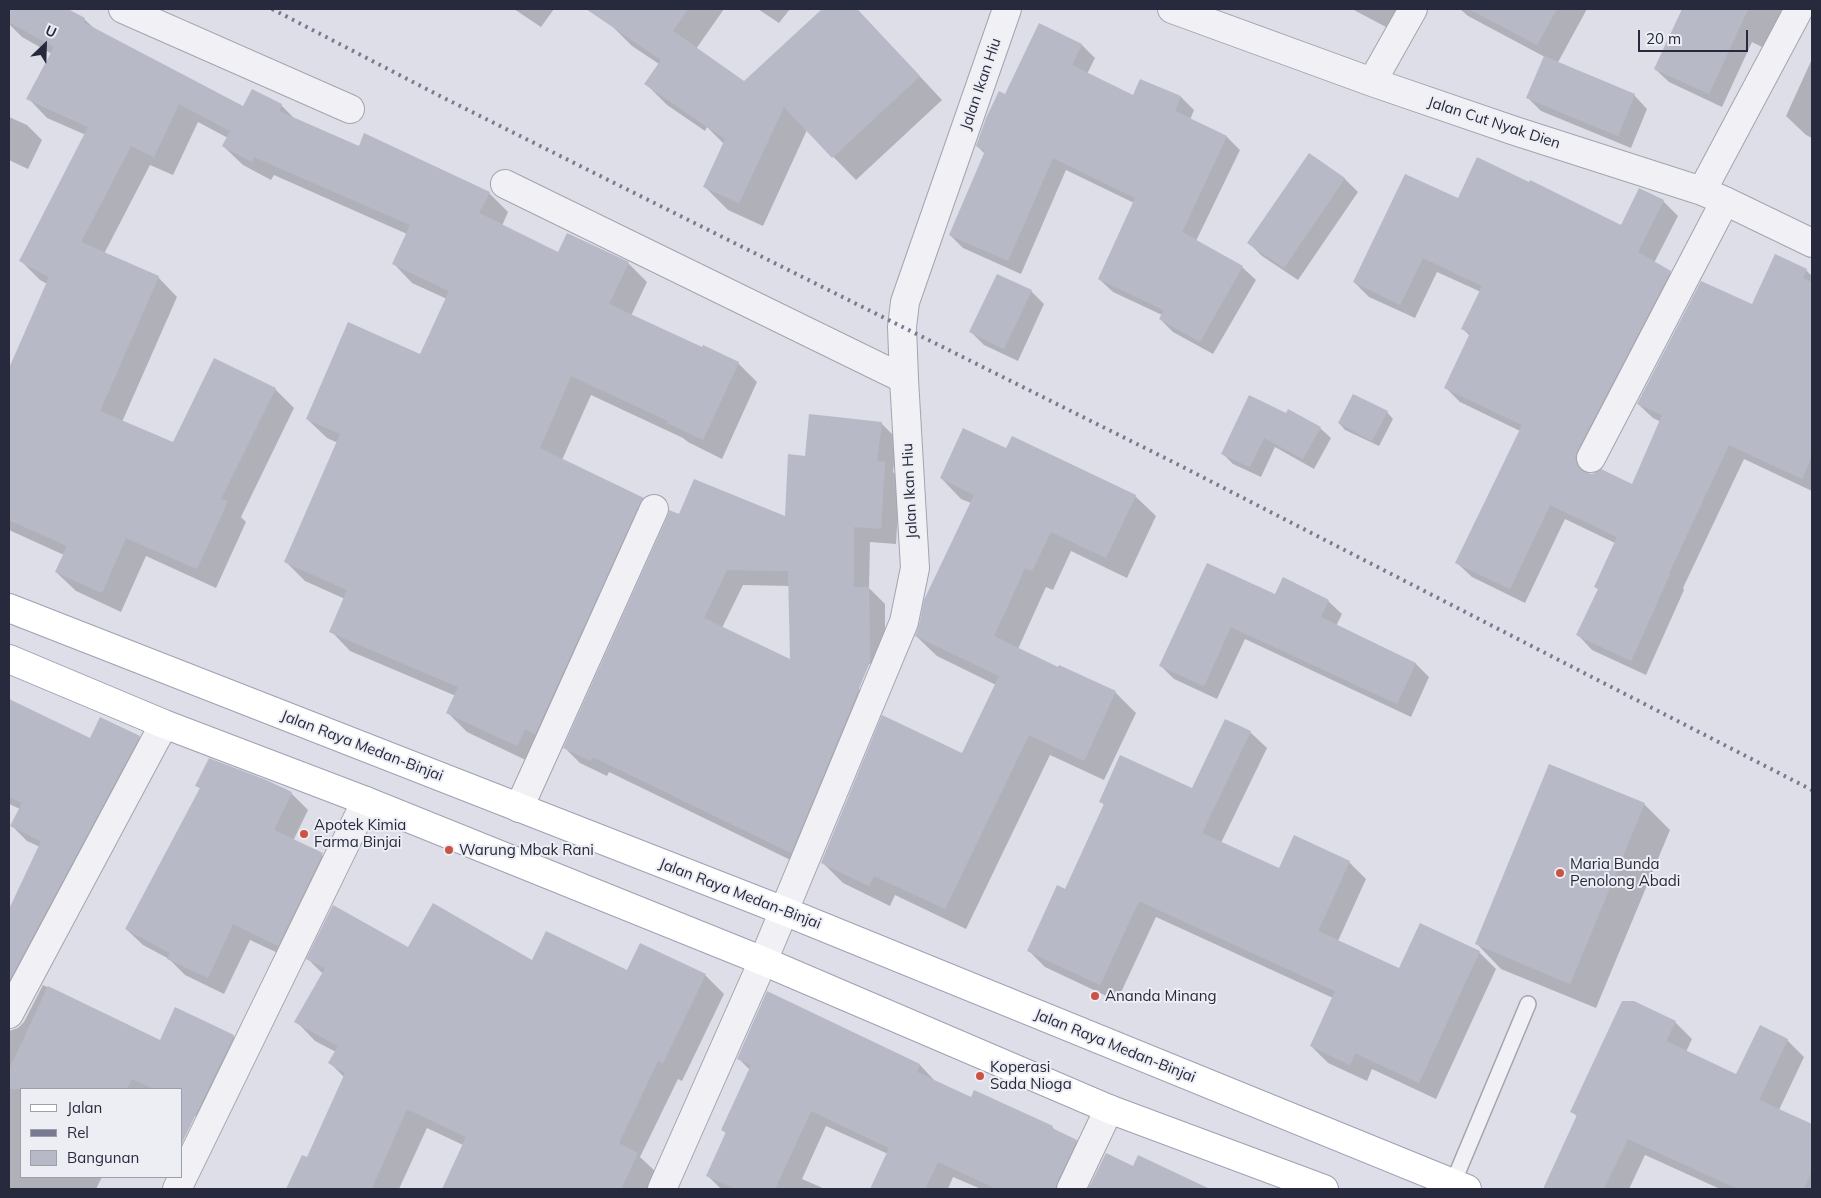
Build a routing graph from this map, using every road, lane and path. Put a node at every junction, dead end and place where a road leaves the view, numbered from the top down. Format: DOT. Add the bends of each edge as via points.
graph roads {
  1 [pos="122,9"];
  2 [pos="1007,9"];
  3 [pos="1413,9"];
  4 [pos="1799,9"];
  5 [pos="1189,12"];
  6 [pos="1372,82"];
  7 [pos="350,109"];
  8 [pos="505,184"];
  9 [pos="1714,196"];
  10 [pos="1812,243"];
  11 [pos="904,379"];
  12 [pos="1591,458"];
  13 [pos="654,509"];
  14 [pos="9,608"];
  15 [pos="9,659"];
  16 [pos="164,724"];
  17 [pos="366,801"];
  18 [pos="519,808"];
  19 [pos="784,911"];
  20 [pos="763,962"];
  21 [pos="1528,1004"];
  22 [pos="9,1014"];
  23 [pos="1109,1109"];
  24 [pos="1460,1186"];
  25 [pos="1311,1187"];
  26 [pos="177,1189"];
  27 [pos="662,1189"];
  28 [pos="1071,1189"];
  1 -- 7 [label="street"];
  2 -- 11 [label="street, Jalan Ikan Hiu" via="905,302 902,327"];
  3 -- 6 [label="street"];
  4 -- 9 [label="street"];
  5 -- 6 [label="street, Jalan Cut Nyak Dien"];
  6 -- 9 [label="street, Jalan Cut Nyak Dien"];
  8 -- 11 [label="street"];
  9 -- 10 [label="street, Jalan Cut Nyak Dien"];
  9 -- 12 [label="street"];
  11 -- 19 [label="street, Jalan Ikan Hiu" via="915,568 904,622"];
  13 -- 18 [label="street"];
  14 -- 18 [label="main road, Jalan Raya Medan-Binjai"];
  15 -- 16 [label="main road"];
  16 -- 17 [label="main road"];
  16 -- 22 [label="street"];
  17 -- 20 [label="main road"];
  17 -- 26 [label="street"];
  18 -- 19 [label="main road, Jalan Raya Medan-Binjai"];
  19 -- 20 [label="street, Jalan Ikan Hiu"];
  19 -- 24 [label="main road, Jalan Raya Medan-Binjai"];
  20 -- 23 [label="main road"];
  20 -- 27 [label="street, Jalan Ikan Hiu"];
  21 -- 24 [label="lane"];
  23 -- 25 [label="main road"];
  23 -- 28 [label="street"];
}
